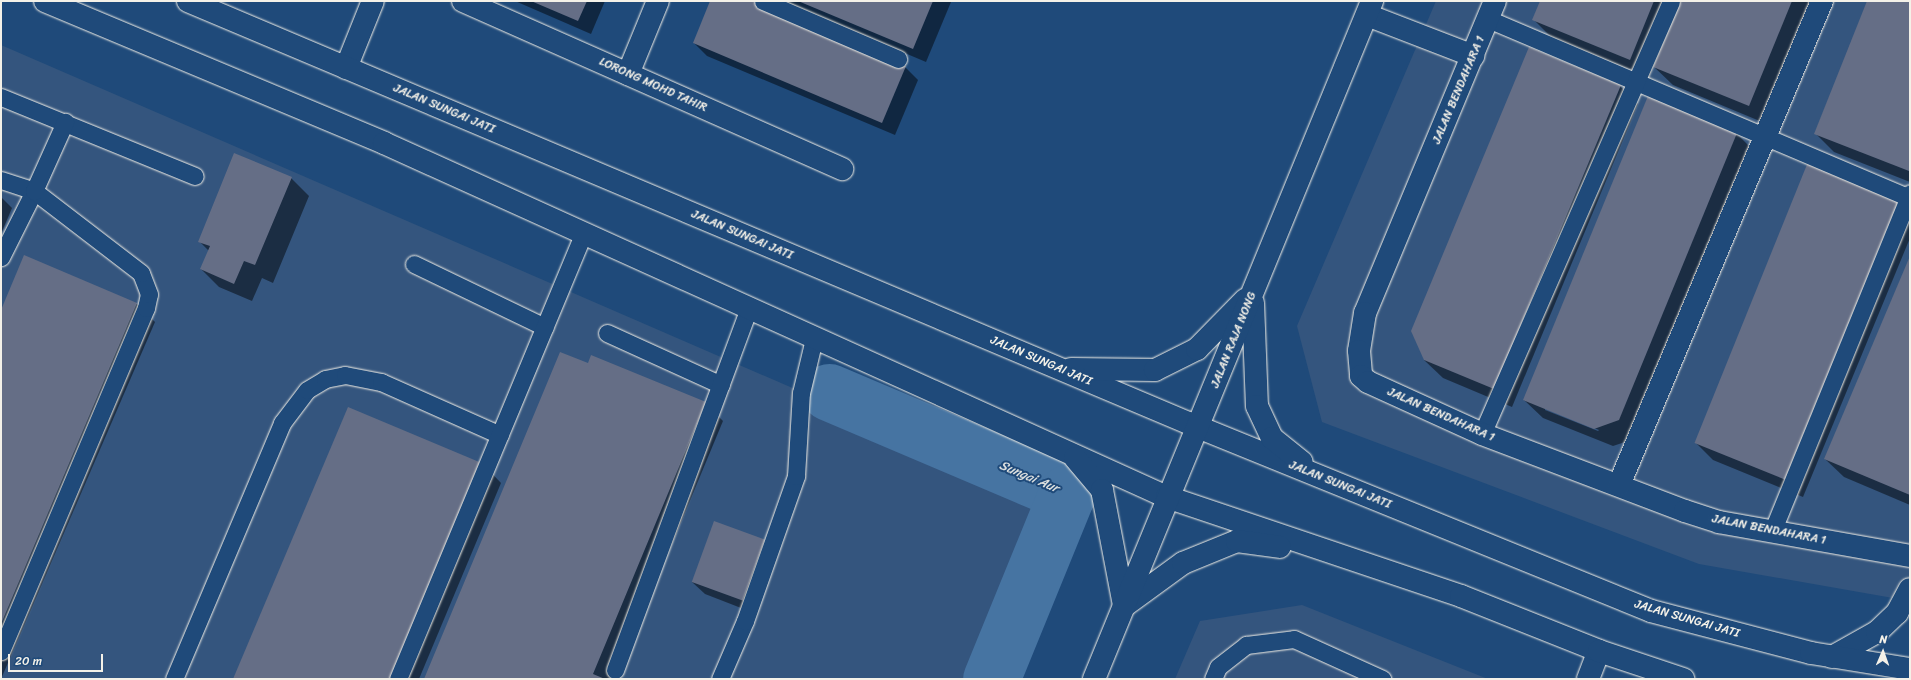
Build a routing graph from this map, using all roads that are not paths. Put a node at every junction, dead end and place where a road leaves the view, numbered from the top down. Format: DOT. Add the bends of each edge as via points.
graph roads {
  1 [pos="45,1"];
  2 [pos="188,1"];
  3 [pos="373,1"];
  4 [pos="463,1"];
  5 [pos="658,1"];
  6 [pos="763,1"];
  7 [pos="1671,1"];
  8 [pos="1822,1"];
  9 [pos="1370,8"];
  10 [pos="1492,10"];
  11 [pos="1473,56"];
  12 [pos="898,59"];
  13 [pos="346,68"];
  14 [pos="628,74"];
  15 [pos="1636,82"];
  16 [pos="1,97"];
  17 [pos="65,122"];
  18 [pos="1766,137"];
  19 [pos="842,169"];
  20 [pos="195,176"];
  21 [pos="1,180"];
  22 [pos="34,191"];
  23 [pos="1909,196"];
  24 [pos="583,234"];
  25 [pos="1,257"];
  26 [pos="414,264"];
  27 [pos="1253,292"];
  28 [pos="748,310"];
  29 [pos="545,327"];
  30 [pos="607,333"];
  31 [pos="814,338"];
  32 [pos="1060,369"];
  33 [pos="721,385"];
  34 [pos="1198,427"];
  35 [pos="1482,434"];
  36 [pos="500,435"];
  37 [pos="1071,453"];
  38 [pos="1320,477"];
  39 [pos="1619,485"];
  40 [pos="1167,497"];
  41 [pos="1772,532"];
  42 [pos="1331,554"];
  43 [pos="1910,556"];
  44 [pos="1910,589"];
  45 [pos="1124,606"];
  46 [pos="1,651"];
  47 [pos="1599,651"];
  48 [pos="1832,657"];
  49 [pos="1910,669"];
  50 [pos="615,670"];
  51 [pos="174,679"];
  52 [pos="398,679"];
  53 [pos="720,679"];
  54 [pos="1094,679"];
  55 [pos="1213,679"];
  56 [pos="1382,679"];
  57 [pos="1588,679"];
  58 [pos="1683,679"];
  1 -- 24 [label="main road" via="384,143"];
  2 -- 13 [label="main road, JALAN SUNGAI JATI"];
  3 -- 13 [label="main road"];
  4 -- 14 [label="main road, LORONG MOHD TAHIR"];
  5 -- 14 [label="main road"];
  6 -- 12 [label="lane"];
  7 -- 15 [label="lane"];
  8 -- 18 [label="main road"];
  9 -- 11 [label="main road"];
  9 -- 27 [label="main road, JALAN RAJA NONG"];
  10 -- 11 [label="main road, JALAN BENDAHARA 1"];
  10 -- 15 [label="lane"];
  11 -- 35 [label="main road, JALAN BENDAHARA 1" via="1365,313 1358,368 1368,382"];
  13 -- 32 [label="main road, JALAN SUNGAI JATI"];
  14 -- 19 [label="main road, LORONG MOHD TAHIR"];
  15 -- 18 [label="lane"];
  15 -- 35 [label="lane"];
  16 -- 17 [label="lane"];
  17 -- 20 [label="lane"];
  17 -- 22 [label="lane"];
  18 -- 23 [label="lane"];
  18 -- 39 [label="main road"];
  21 -- 22 [label="lane"];
  22 -- 25 [label="lane"];
  22 -- 46 [label="lane" via="141,273 148,294 146,308"];
  23 -- 41 [label="lane"];
  24 -- 28 [label="main road"];
  24 -- 29 [label="lane"];
  26 -- 29 [label="lane"];
  27 -- 32 [label="main road" via="1197,349 1155,370"];
  27 -- 34 [label="main road, JALAN RAJA NONG"];
  27 -- 38 [label="main road" via="1257,406 1272,438"];
  28 -- 31 [label="main road"];
  28 -- 33 [label="lane"];
  29 -- 36 [label="lane"];
  30 -- 33 [label="lane"];
  31 -- 37 [label="main road"];
  31 -- 53 [label="lane" via="801,393 796,476 746,621"];
  32 -- 34 [label="main road, JALAN SUNGAI JATI"];
  33 -- 50 [label="lane"];
  34 -- 38 [label="main road, JALAN SUNGAI JATI"];
  34 -- 40 [label="main road, JALAN RAJA NONG"];
  35 -- 39 [label="main road, JALAN BENDAHARA 1"];
  36 -- 51 [label="lane" via="381,382 345,375 325,378 307,390 282,423"];
  36 -- 52 [label="lane"];
  37 -- 40 [label="main road"];
  37 -- 45 [label="main road" via="1102,490"];
  38 -- 48 [label="main road, JALAN SUNGAI JATI" via="1651,611"];
  39 -- 41 [label="main road, JALAN BENDAHARA 1" via="1720,522"];
  40 -- 42 [label="main road"];
  40 -- 45 [label="main road, JALAN RAJA NONG"];
  41 -- 43 [label="main road, JALAN BENDAHARA 1"];
  42 -- 45 [label="main road" via="1237,541 1183,563"];
  42 -- 47 [label="main road" via="1461,596"];
  44 -- 48 [label="main road" via="1897,613 1877,632"];
  45 -- 54 [label="main road, JALAN RAJA NONG"];
  47 -- 57 [label="main road"];
  47 -- 58 [label="main road"];
  48 -- 49 [label="main road, JALAN SUNGAI JATI"];
  55 -- 56 [label="lane" via="1218,667 1246,645 1294,639"];
}
